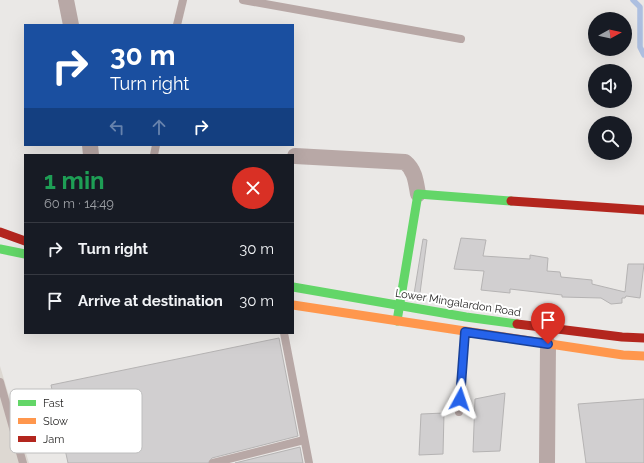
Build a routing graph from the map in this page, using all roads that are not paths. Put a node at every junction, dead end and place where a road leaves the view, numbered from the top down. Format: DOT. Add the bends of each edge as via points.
graph roads {
  1 [pos="66,0"];
  2 [pos="183,0"];
  3 [pos="243,0"];
  4 [pos="71,24"];
  5 [pos="177,24"];
  6 [pos="461,39"];
  7 [pos="295,156"];
  8 [pos="418,194"];
  9 [pos="644,210"];
  10 [pos="0,232"];
  11 [pos="22,240"];
  12 [pos="0,249"];
  13 [pos="24,254"];
  14 [pos="294,287"];
  15 [pos="294,305"];
  16 [pos="401,307"];
  17 [pos="397,321"];
  18 [pos="465,332"];
  19 [pos="284,334"];
  20 [pos="644,338"];
  21 [pos="548,344"];
  22 [pos="644,356"];
  23 [pos="0,382"];
  24 [pos="459,412"];
  25 [pos="10,417"];
  26 [pos="304,440"];
  27 [pos="20,453"];
  28 [pos="23,463"];
  29 [pos="213,463"];
  30 [pos="309,463"];
  31 [pos="547,463"];
  1 -- 4 [label="street"];
  2 -- 5 [label="lane"];
  3 -- 6 [label="lane"];
  7 -- 8 [label="street" via="405,162 414,172"];
  8 -- 9 [label="main road"];
  8 -- 16 [label="main road"];
  10 -- 11 [label="main road"];
  11 -- 12 [label="main road"];
  12 -- 13 [label="main road"];
  14 -- 16 [label="main road, Lower Mingalardon Road"];
  15 -- 17 [label="main road"];
  16 -- 17 [label="main road"];
  16 -- 20 [label="main road, Lower Mingalardon Road"];
  17 -- 18 [label="main road"];
  18 -- 21 [label="main road"];
  18 -- 24 [label="lane"];
  19 -- 26 [label="lane"];
  21 -- 22 [label="main road"];
  21 -- 31 [label="street"];
  23 -- 25 [label="lane"];
  26 -- 29 [label="lane"];
  26 -- 30 [label="lane"];
  27 -- 28 [label="lane"];
}
